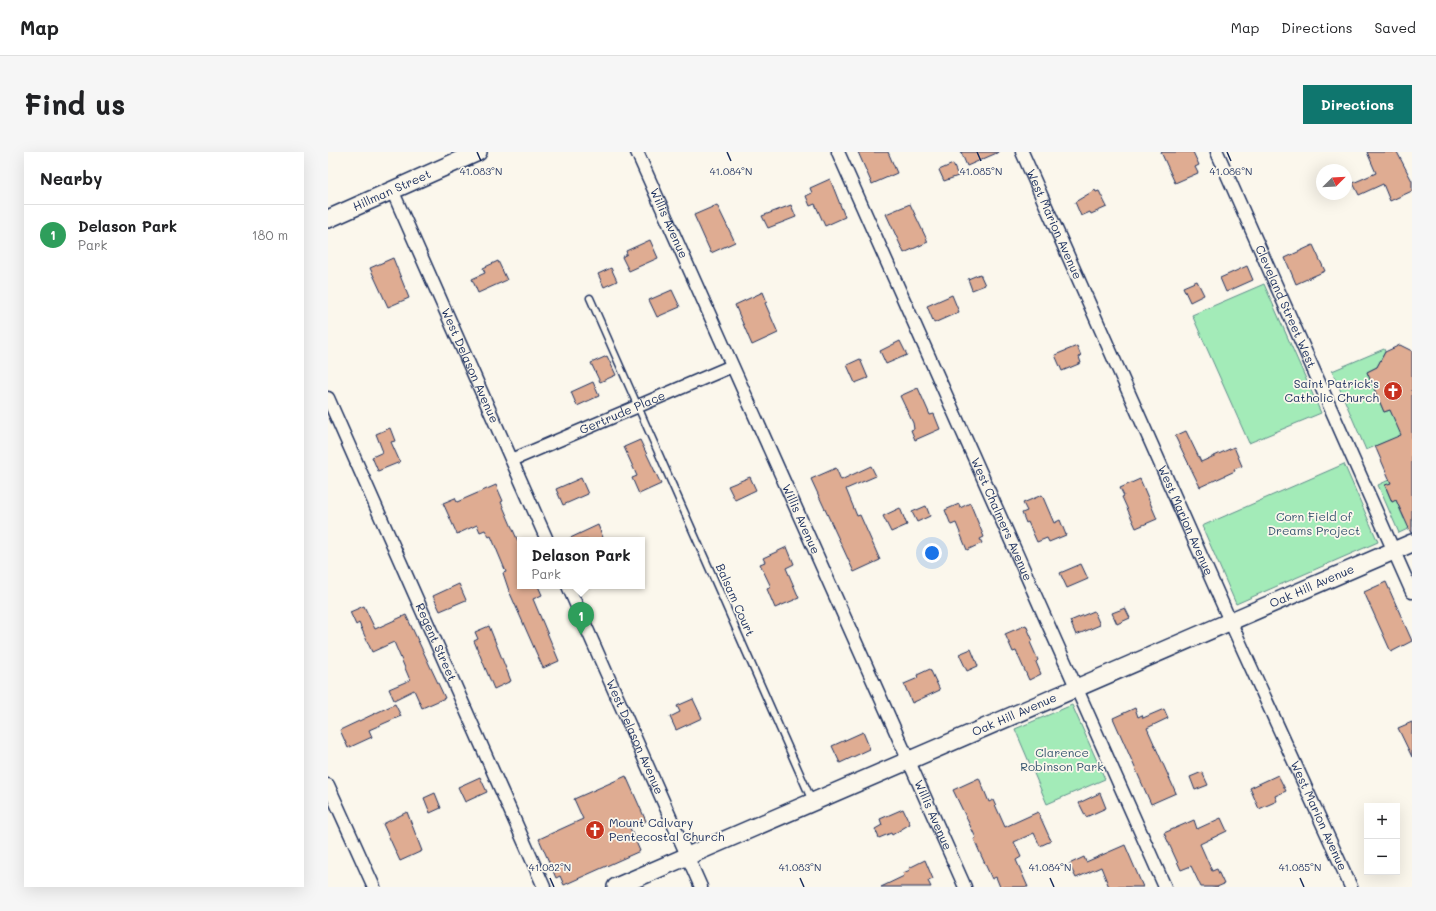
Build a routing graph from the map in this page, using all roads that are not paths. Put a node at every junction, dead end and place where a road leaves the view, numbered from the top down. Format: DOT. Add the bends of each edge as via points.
graph roads {
  1 [pos="637,152"];
  2 [pos="838,152"];
  3 [pos="1022,152"];
  4 [pos="1217,152"];
  5 [pos="469,154"];
  6 [pos="392,190"];
  7 [pos="328,219"];
  8 [pos="590,298"];
  9 [pos="732,366"];
  10 [pos="328,398"];
  11 [pos="637,406"];
  12 [pos="512,460"];
  13 [pos="546,537"];
  14 [pos="1412,543"];
  15 [pos="1394,551"];
  16 [pos="569,589"];
  17 [pos="1412,592"];
  18 [pos="1230,621"];
  19 [pos="1076,689"];
  20 [pos="909,762"];
  21 [pos="328,785"];
  22 [pos="812,803"];
  23 [pos="688,856"];
  24 [pos="374,887"];
  25 [pos="544,887"];
  26 [pos="616,887"];
  27 [pos="701,887"];
  28 [pos="965,887"];
  29 [pos="1165,887"];
  30 [pos="1351,887"];
  1 -- 9 [label="street, Willis Avenue"];
  2 -- 19 [label="street, West Chalmers Avenue"];
  3 -- 18 [label="street, West Marion Avenue"];
  4 -- 15 [label="street, Cleveland Street West"];
  5 -- 6 [label="street, Hillman Street"];
  6 -- 7 [label="street, Hillman Street"];
  6 -- 12 [label="street, West Delason Avenue"];
  8 -- 11 [label="lane, Balsam Court"];
  9 -- 11 [label="street, Gertrude Place"];
  9 -- 20 [label="street, Willis Avenue"];
  10 -- 25 [label="street, Regent Street"];
  11 -- 12 [label="street, Gertrude Place"];
  11 -- 22 [label="lane, Balsam Court"];
  12 -- 13 [label="street, West Delason Avenue"];
  14 -- 15 [label="street, Oak Hill Avenue"];
  15 -- 17 [label="street, Cleveland Street West"];
  15 -- 18 [label="street, Oak Hill Avenue"];
  16 -- 23 [label="street, West Delason Avenue"];
  18 -- 19 [label="street, Oak Hill Avenue"];
  18 -- 30 [label="street, West Marion Avenue"];
  19 -- 20 [label="street, Oak Hill Avenue"];
  19 -- 29 [label="street, West Chalmers Avenue"];
  20 -- 22 [label="street, Oak Hill Avenue"];
  20 -- 28 [label="street, Willis Avenue"];
  21 -- 24 [label="street"];
  22 -- 23 [label="street, Oak Hill Avenue"];
  23 -- 26 [label="street, Oak Hill Avenue"];
  23 -- 27 [label="street, West Delason Avenue"];
}
